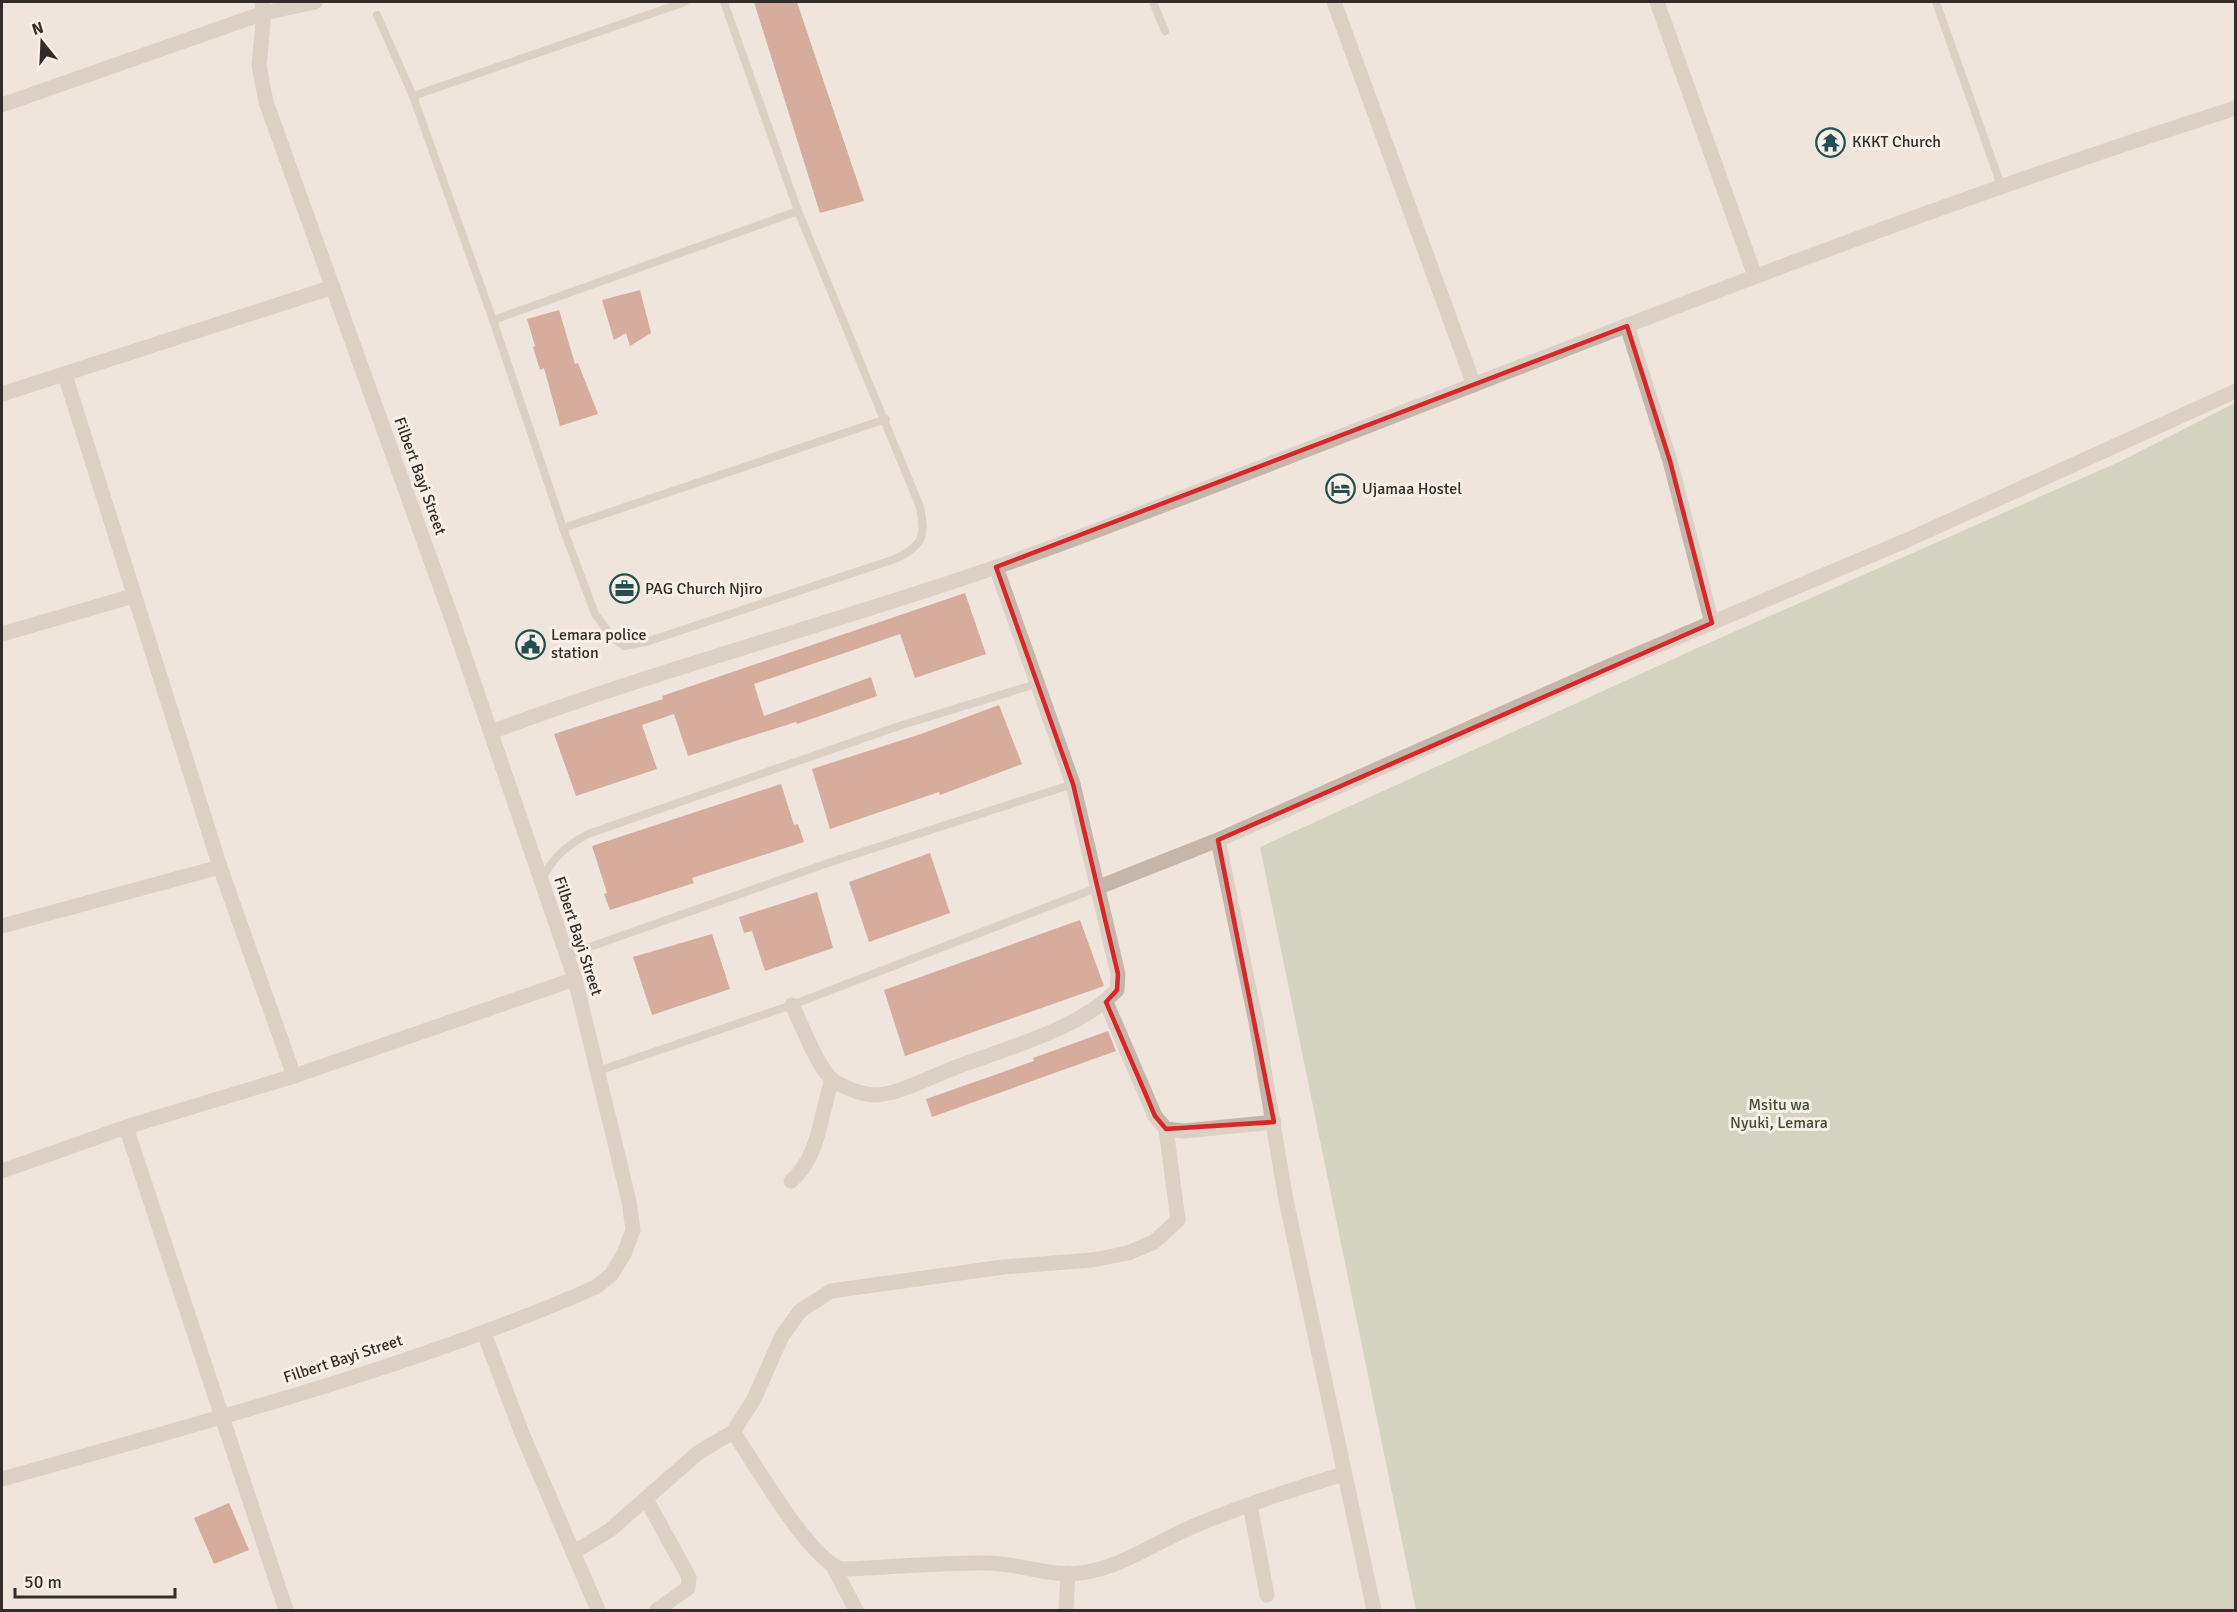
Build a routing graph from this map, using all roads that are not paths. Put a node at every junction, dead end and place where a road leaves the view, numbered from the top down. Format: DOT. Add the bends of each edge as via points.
graph roads {
  1 [pos="315,2"];
  2 [pos="685,2"];
  3 [pos="724,2"];
  4 [pos="1153,2"];
  5 [pos="1334,2"];
  6 [pos="1657,2"];
  7 [pos="1936,2"];
  8 [pos="263,8"];
  9 [pos="377,15"];
  10 [pos="1165,31"];
  11 [pos="413,96"];
  12 [pos="2,105"];
  13 [pos="2235,108"];
  14 [pos="2002,188"];
  15 [pos="798,211"];
  16 [pos="1755,276"];
  17 [pos="333,287"];
  18 [pos="493,320"];
  19 [pos="1627,326"];
  20 [pos="65,375"];
  21 [pos="1474,385"];
  22 [pos="2235,391"];
  23 [pos="2,394"];
  24 [pos="886,419"];
  25 [pos="562,528"];
  26 [pos="996,567"];
  27 [pos="133,596"];
  28 [pos="1712,623"];
  29 [pos="2,634"];
  30 [pos="1039,683"];
  31 [pos="491,732"];
  32 [pos="1073,784"];
  33 [pos="1218,840"];
  34 [pos="220,867"];
  35 [pos="541,881"];
  36 [pos="1099,887"];
  37 [pos="2,926"];
  38 [pos="567,955"];
  39 [pos="575,979"];
  40 [pos="1106,1002"];
  41 [pos="792,1005"];
  42 [pos="598,1071"];
  43 [pos="294,1076"];
  44 [pos="832,1080"];
  45 [pos="1274,1122"];
  46 [pos="126,1127"];
  47 [pos="1166,1130"];
  48 [pos="2,1171"];
  49 [pos="791,1181"];
  50 [pos="484,1333"];
  51 [pos="222,1416"];
  52 [pos="733,1432"];
  53 [pos="1344,1474"];
  54 [pos="2,1479"];
  55 [pos="646,1499"];
  56 [pos="1250,1505"];
  57 [pos="573,1553"];
  58 [pos="833,1566"];
  59 [pos="1068,1573"];
  60 [pos="1268,1595"];
  61 [pos="286,1611"];
  62 [pos="598,1611"];
  63 [pos="657,1611"];
  64 [pos="856,1611"];
  65 [pos="1066,1611"];
  66 [pos="1374,1611"];
  1 -- 8 [label="street"];
  2 -- 11 [label="lane"];
  3 -- 15 [label="lane"];
  4 -- 10 [label="lane"];
  5 -- 21 [label="street"];
  6 -- 16 [label="street"];
  7 -- 14 [label="lane"];
  8 -- 12 [label="street"];
  8 -- 17 [label="street, Filbert Bayi Street" via="259,64 266,102"];
  9 -- 11 [label="lane"];
  11 -- 18 [label="lane"];
  13 -- 14 [label="street"];
  14 -- 16 [label="street" via="1861,235"];
  15 -- 18 [label="lane"];
  15 -- 24 [label="lane"];
  16 -- 19 [label="street"];
  17 -- 20 [label="street"];
  17 -- 31 [label="street, Filbert Bayi Street"];
  18 -- 25 [label="lane"];
  19 -- 21 [label="street"];
  19 -- 28 [label="street" via="1670,462"];
  20 -- 23 [label="street"];
  20 -- 27 [label="street"];
  21 -- 26 [label="street"];
  22 -- 28 [label="street" via="1905,541"];
  24 -- 25 [label="lane"];
  24 -- 25 [label="lane" via="920,507 923,525 916,548 895,559 624,646 595,614"];
  26 -- 30 [label="street"];
  26 -- 31 [label="street" via="613,688"];
  27 -- 29 [label="street"];
  27 -- 34 [label="street"];
  28 -- 33 [label="street"];
  30 -- 32 [label="street"];
  30 -- 35 [label="lane" via="898,726 588,834 561,850"];
  31 -- 35 [label="street, Filbert Bayi Street"];
  32 -- 36 [label="street"];
  32 -- 38 [label="lane" via="831,862"];
  33 -- 36 [label="street"];
  33 -- 45 [label="street"];
  34 -- 37 [label="street"];
  34 -- 43 [label="street"];
  35 -- 38 [label="street, Filbert Bayi Street"];
  36 -- 40 [label="street" via="1118,974 1117,990"];
  36 -- 41 [label="lane"];
  38 -- 39 [label="street, Filbert Bayi Street"];
  39 -- 42 [label="street, Filbert Bayi Street"];
  39 -- 43 [label="street"];
  40 -- 44 [label="street" via="1070,1023 905,1087 876,1095"];
  40 -- 47 [label="street" via="1155,1116"];
  41 -- 42 [label="lane"];
  41 -- 44 [label="street"];
  42 -- 50 [label="street, Filbert Bayi Street" via="629,1200 633,1230 624,1254 611,1275 596,1287"];
  43 -- 46 [label="street"];
  44 -- 49 [label="street" via="813,1152 804,1170"];
  45 -- 47 [label="street"];
  45 -- 53 [label="street" via="1286,1200"];
  46 -- 48 [label="street"];
  46 -- 51 [label="street"];
  47 -- 52 [label="street" via="1178,1220 1154,1242 1128,1253 1092,1260 1003,1267 831,1291 800,1311 782,1336 754,1399"];
  50 -- 51 [label="street, Filbert Bayi Street"];
  50 -- 57 [label="street"];
  51 -- 54 [label="street, Filbert Bayi Street"];
  51 -- 61 [label="street"];
  52 -- 55 [label="street" via="699,1452"];
  52 -- 58 [label="street" via="811,1546"];
  53 -- 56 [label="street"];
  53 -- 66 [label="street"];
  55 -- 57 [label="street" via="610,1530"];
  55 -- 63 [label="street" via="689,1577 688,1588"];
  56 -- 59 [label="street" via="1194,1526 1120,1562"];
  56 -- 60 [label="street"];
  57 -- 62 [label="street"];
  58 -- 59 [label="street" via="870,1569 985,1562"];
  58 -- 64 [label="street"];
  59 -- 65 [label="street"];
}
